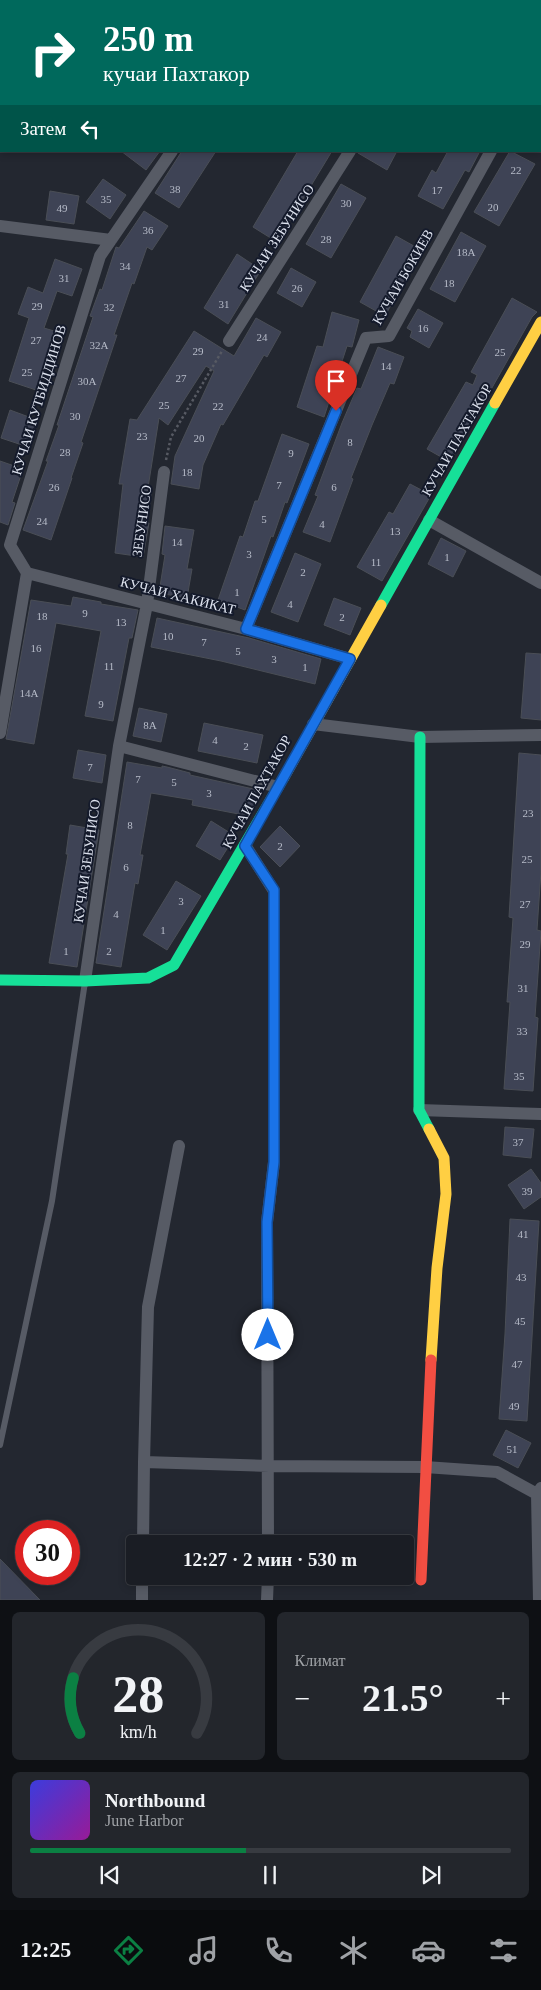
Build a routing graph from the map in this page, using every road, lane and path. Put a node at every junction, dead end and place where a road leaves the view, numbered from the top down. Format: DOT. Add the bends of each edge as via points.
graph roads {
  1 [pos="171,152"];
  2 [pos="349,152"];
  3 [pos="490,152"];
  4 [pos="0,226"];
  5 [pos="111,240"];
  6 [pos="541,322"];
  7 [pos="228,341"];
  8 [pos="164,472"];
  9 [pos="429,520"];
  10 [pos="5,543"];
  11 [pos="27,573"];
  12 [pos="541,583"];
  13 [pos="146,604"];
  14 [pos="246,629"];
  15 [pos="350,659"];
  16 [pos="313,724"];
  17 [pos="0,733"];
  18 [pos="541,736"];
  19 [pos="420,737"];
  20 [pos="119,746"];
  21 [pos="278,787"];
  22 [pos="245,846"];
  23 [pos="0,980"];
  24 [pos="85,981"];
  25 [pos="418,1110"];
  26 [pos="541,1114"];
  27 [pos="179,1146"];
  28 [pos="0,1445"];
  29 [pos="144,1462"];
  30 [pos="269,1466"];
  31 [pos="425,1468"];
  32 [pos="539,1491"];
  33 [pos="143,1535"];
  34 [pos="268,1535"];
  35 [pos="421,1580"];
  36 [pos="142,1585"];
  37 [pos="268,1585"];
  38 [pos="142,1600"];
  39 [pos="268,1600"];
  40 [pos="539,1600"];
  1 -- 5 [label="street, КУЧАИ КУТБИДДИНОВ"];
  2 -- 7 [label="street, КУЧАИ ЗЕБУНИСО"];
  3 -- 14 [label="street, КУЧАИ БОКИЕВ" via="389,336 366,338"];
  4 -- 5 [label="street"];
  5 -- 10 [label="street, КУЧАИ КУТБИДДИНОВ" via="100,256"];
  6 -- 9 [label="main road, КУЧАИ ПАХТАКОР"];
  7 -- 8 [label="path" via="171,437"];
  8 -- 13 [label="street, ЗЕБУНИСО"];
  9 -- 12 [label="street"];
  9 -- 15 [label="main road, КУЧАИ ПАХТАКОР"];
  10 -- 11 [label="street, КУЧАИ КУТБИДДИНОВ"];
  11 -- 13 [label="street, КУЧАИ ХАКИКАТ"];
  11 -- 17 [label="street"];
  13 -- 14 [label="street, КУЧАИ ХАКИКАТ"];
  13 -- 20 [label="street, КУЧАИ ЗЕБУНИСО"];
  14 -- 15 [label="street, КУЧАИ ХАКИКАТ"];
  15 -- 16 [label="main road, КУЧАИ ПАХТАКОР"];
  16 -- 19 [label="street"];
  16 -- 21 [label="main road, КУЧАИ ПАХТАКОР"];
  18 -- 19 [label="street"];
  19 -- 25 [label="main road"];
  20 -- 21 [label="street"];
  20 -- 24 [label="street, КУЧАИ ЗЕБУНИСО"];
  21 -- 22 [label="main road, КУЧАИ ПАХТАКОР"];
  22 -- 24 [label="main road, КУЧАИ ПАХТАКОР" via="174,965 148,978"];
  22 -- 30 [label="street" via="274,890 274,1162 267,1222"];
  23 -- 24 [label="main road, КУЧАИ ПАХТАКОР"];
  24 -- 28 [label="lane" via="52,1201"];
  25 -- 26 [label="street"];
  25 -- 31 [label="main road" via="444,1158 446,1194 437,1268"];
  27 -- 29 [label="street" via="148,1307"];
  29 -- 30 [label="street"];
  29 -- 33 [label="street"];
  30 -- 31 [label="street"];
  30 -- 34 [label="street"];
  31 -- 32 [label="street" via="497,1472"];
  31 -- 35 [label="main road"];
  32 -- 40 [label="street"];
  36 -- 38 [label="street"];
  37 -- 39 [label="street"];
}
